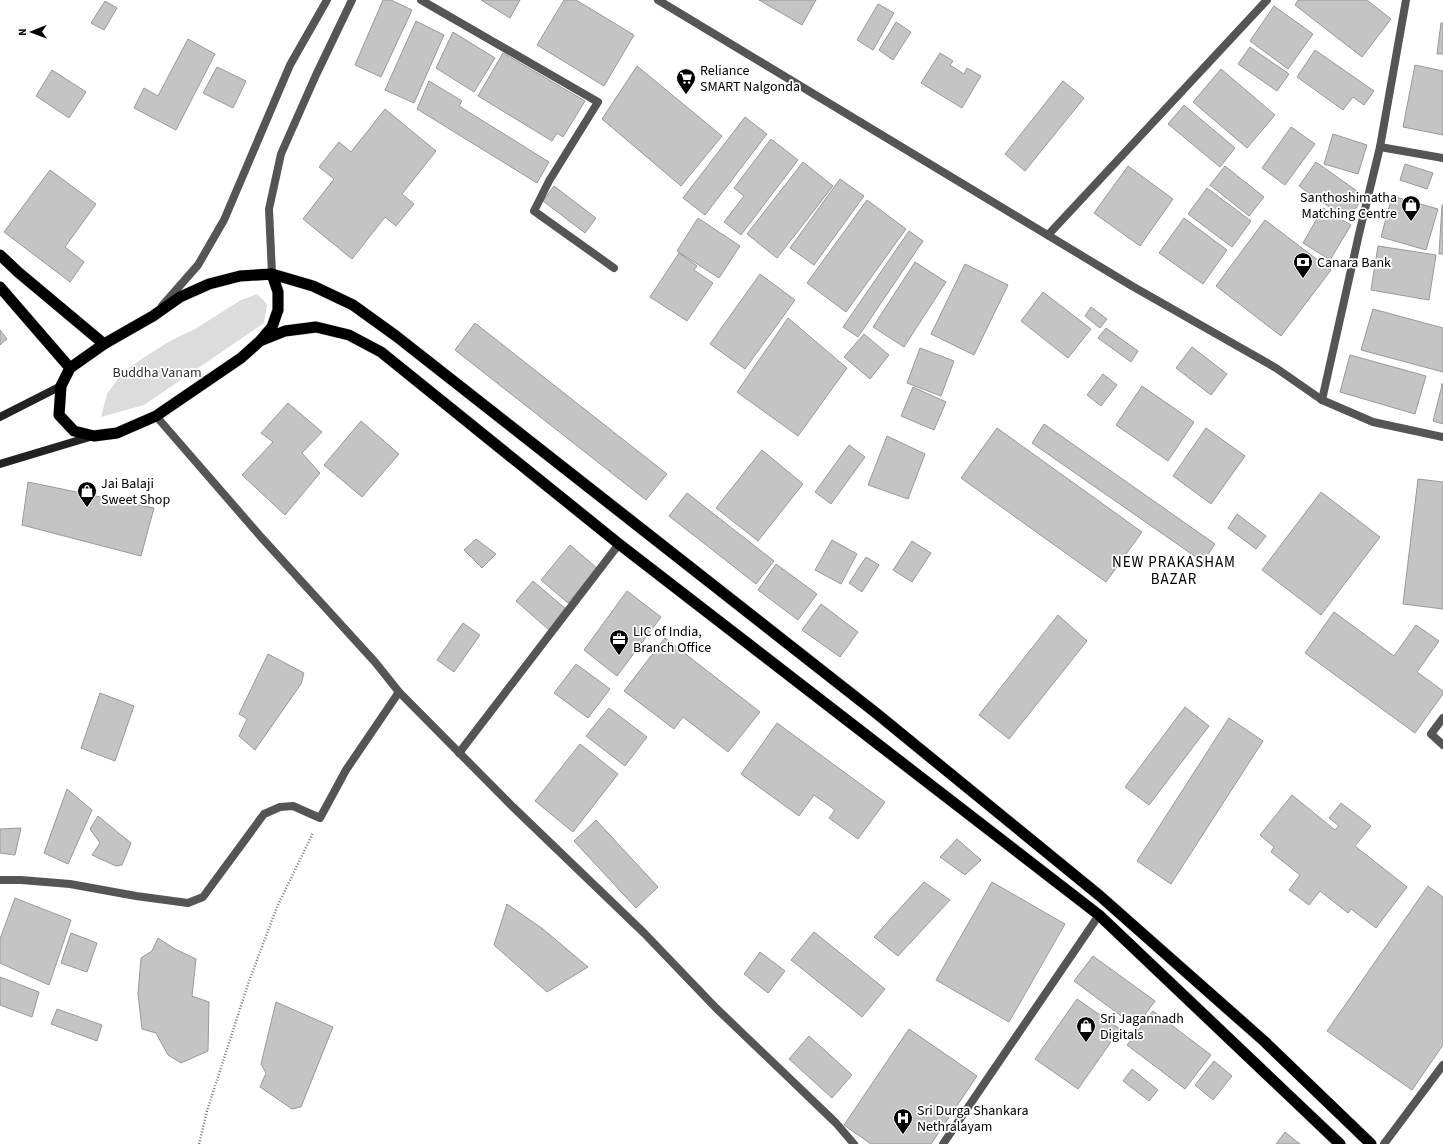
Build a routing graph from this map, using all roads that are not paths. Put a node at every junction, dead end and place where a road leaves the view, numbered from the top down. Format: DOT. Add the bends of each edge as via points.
graph roads {
  1 [pos="327,0"];
  2 [pos="352,0"];
  3 [pos="421,0"];
  4 [pos="658,0"];
  5 [pos="1267,0"];
  6 [pos="1406,0"];
  7 [pos="1380,147"];
  8 [pos="1443,158"];
  9 [pos="1048,235"];
  10 [pos="0,255"];
  11 [pos="614,268"];
  12 [pos="272,274"];
  13 [pos="0,287"];
  14 [pos="153,316"];
  15 [pos="260,341"];
  16 [pos="104,344"];
  17 [pos="70,368"];
  18 [pos="61,386"];
  19 [pos="1322,400"];
  20 [pos="156,416"];
  21 [pos="0,417"];
  22 [pos="94,436"];
  23 [pos="1443,437"];
  24 [pos="0,464"];
  25 [pos="619,544"];
  26 [pos="399,692"];
  27 [pos="1443,718"];
  28 [pos="1443,745"];
  29 [pos="459,753"];
  30 [pos="0,880"];
  31 [pos="1099,915"];
  32 [pos="1443,1065"];
  33 [pos="1440,1074"];
  34 [pos="854,1144"];
  35 [pos="943,1144"];
  36 [pos="1340,1144"];
  37 [pos="1371,1144"];
  38 [pos="1384,1144"];
  1 -- 14 [label="street" via="290,64 224,220 198,265"];
  2 -- 12 [label="street" via="281,154 269,209"];
  3 -- 11 [label="street" via="598,102 549,181 534,211"];
  4 -- 9 [label="street"];
  5 -- 9 [label="street"];
  6 -- 7 [label="street"];
  7 -- 8 [label="street"];
  7 -- 19 [label="street"];
  9 -- 19 [label="street" via="1276,368"];
  10 -- 16 [label="highway"];
  12 -- 14 [label="highway" via="240,276 209,284 180,297"];
  12 -- 15 [label="highway" via="278,292 278,310 272,327"];
  12 -- 37 [label="highway" via="313,286 353,305 396,336 870,708 1100,896 1264,1042"];
  13 -- 17 [label="highway"];
  14 -- 16 [label="highway"];
  15 -- 20 [label="highway" via="241,358"];
  15 -- 25 [label="highway" via="285,331 316,327 349,335 381,352"];
  16 -- 17 [label="highway"];
  17 -- 18 [label="highway"];
  18 -- 21 [label="main road"];
  18 -- 22 [label="highway" via="59,415 74,431"];
  19 -- 23 [label="street" via="1373,422"];
  20 -- 22 [label="highway" via="117,433"];
  20 -- 26 [label="street"];
  22 -- 24 [label="main road"];
  25 -- 29 [label="street"];
  25 -- 31 [label="highway"];
  26 -- 29 [label="street"];
  26 -- 30 [label="street" via="346,770 320,818 293,806 280,807 264,814 203,897 188,903 70,884"];
  27 -- 28 [label="street" via="1430,734"];
  29 -- 34 [label="street" via="836,1123"];
  31 -- 35 [label="street"];
  31 -- 36 [label="highway"];
  32 -- 33 [label="street"];
  33 -- 38 [label="street"];
}
